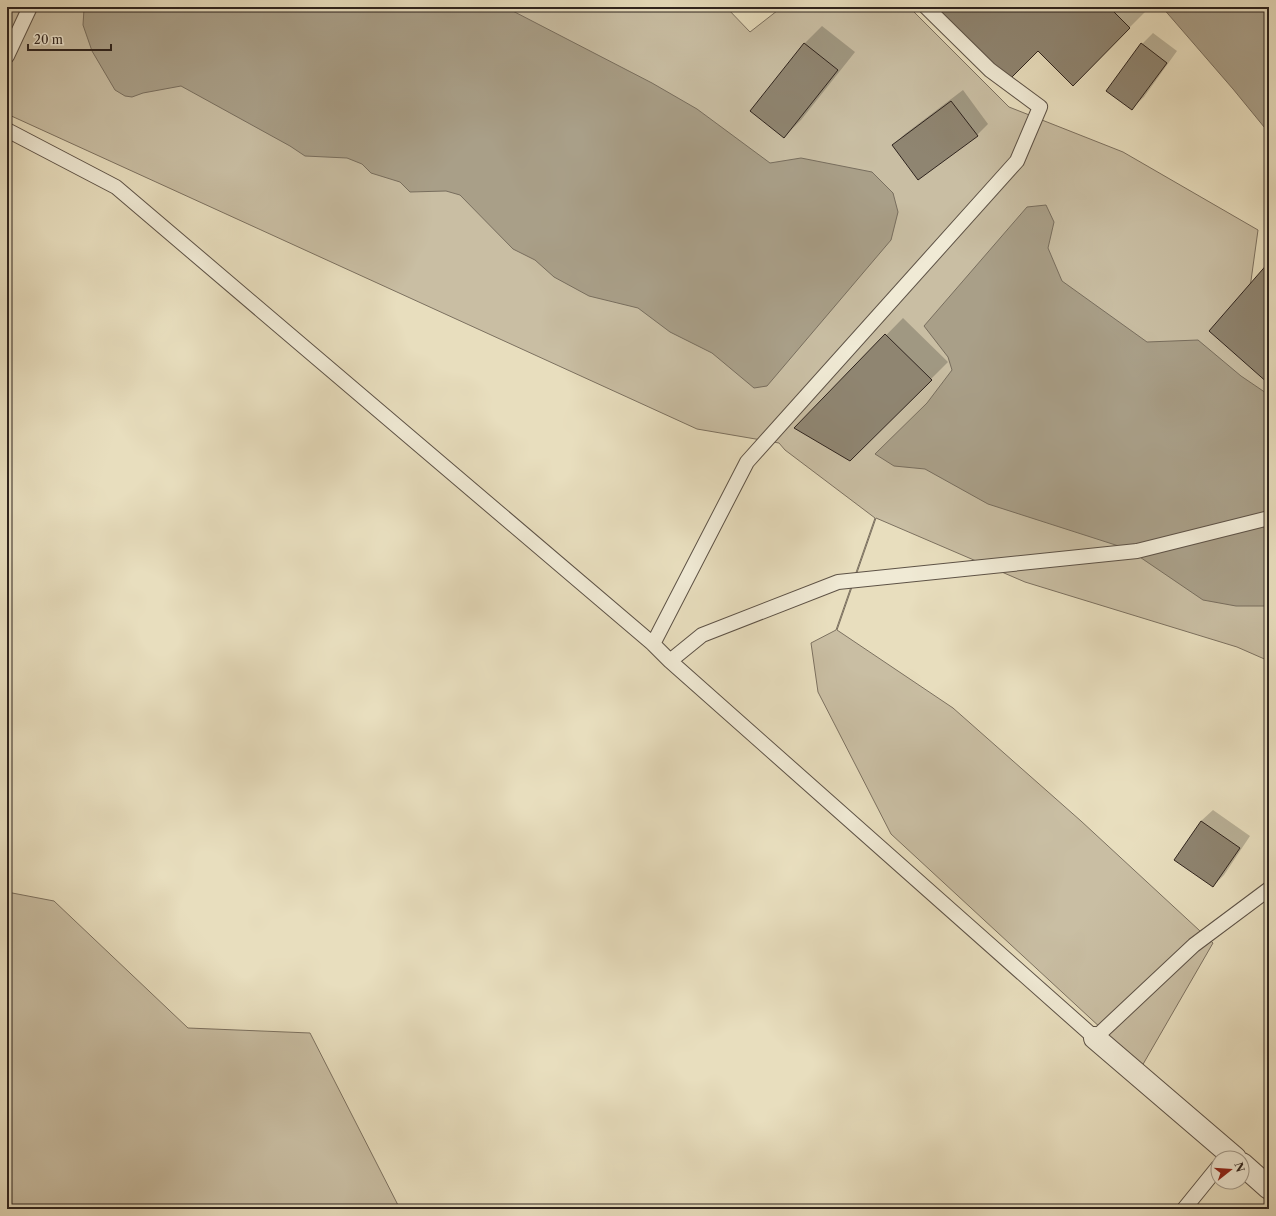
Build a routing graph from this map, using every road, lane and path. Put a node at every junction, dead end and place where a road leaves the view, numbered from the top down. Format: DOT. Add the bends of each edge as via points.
graph roads {
  1 [pos="30,7"];
  2 [pos="926,7"];
  3 [pos="7,56"];
  4 [pos="7,130"];
  5 [pos="1269,518"];
  6 [pos="653,644"];
  7 [pos="670,661"];
  8 [pos="1269,889"];
  9 [pos="1095,1038"];
  10 [pos="1219,1150"];
  11 [pos="1250,1174"];
  12 [pos="1210,1181"];
  13 [pos="1269,1188"];
  14 [pos="1184,1209"];
  1 -- 3 [label="lane"];
  2 -- 6 [label="lane" via="990,70 1040,107 1017,161 747,462"];
  4 -- 6 [label="lane" via="116,187"];
  5 -- 7 [label="lane" via="1137,551 838,582 702,635"];
  6 -- 7 [label="lane"];
  7 -- 9 [label="lane"];
  8 -- 9 [label="lane" via="1194,945"];
  9 -- 10 [label="street"];
  11 -- 13 [label="street"];
  12 -- 14 [label="lane"];
}
